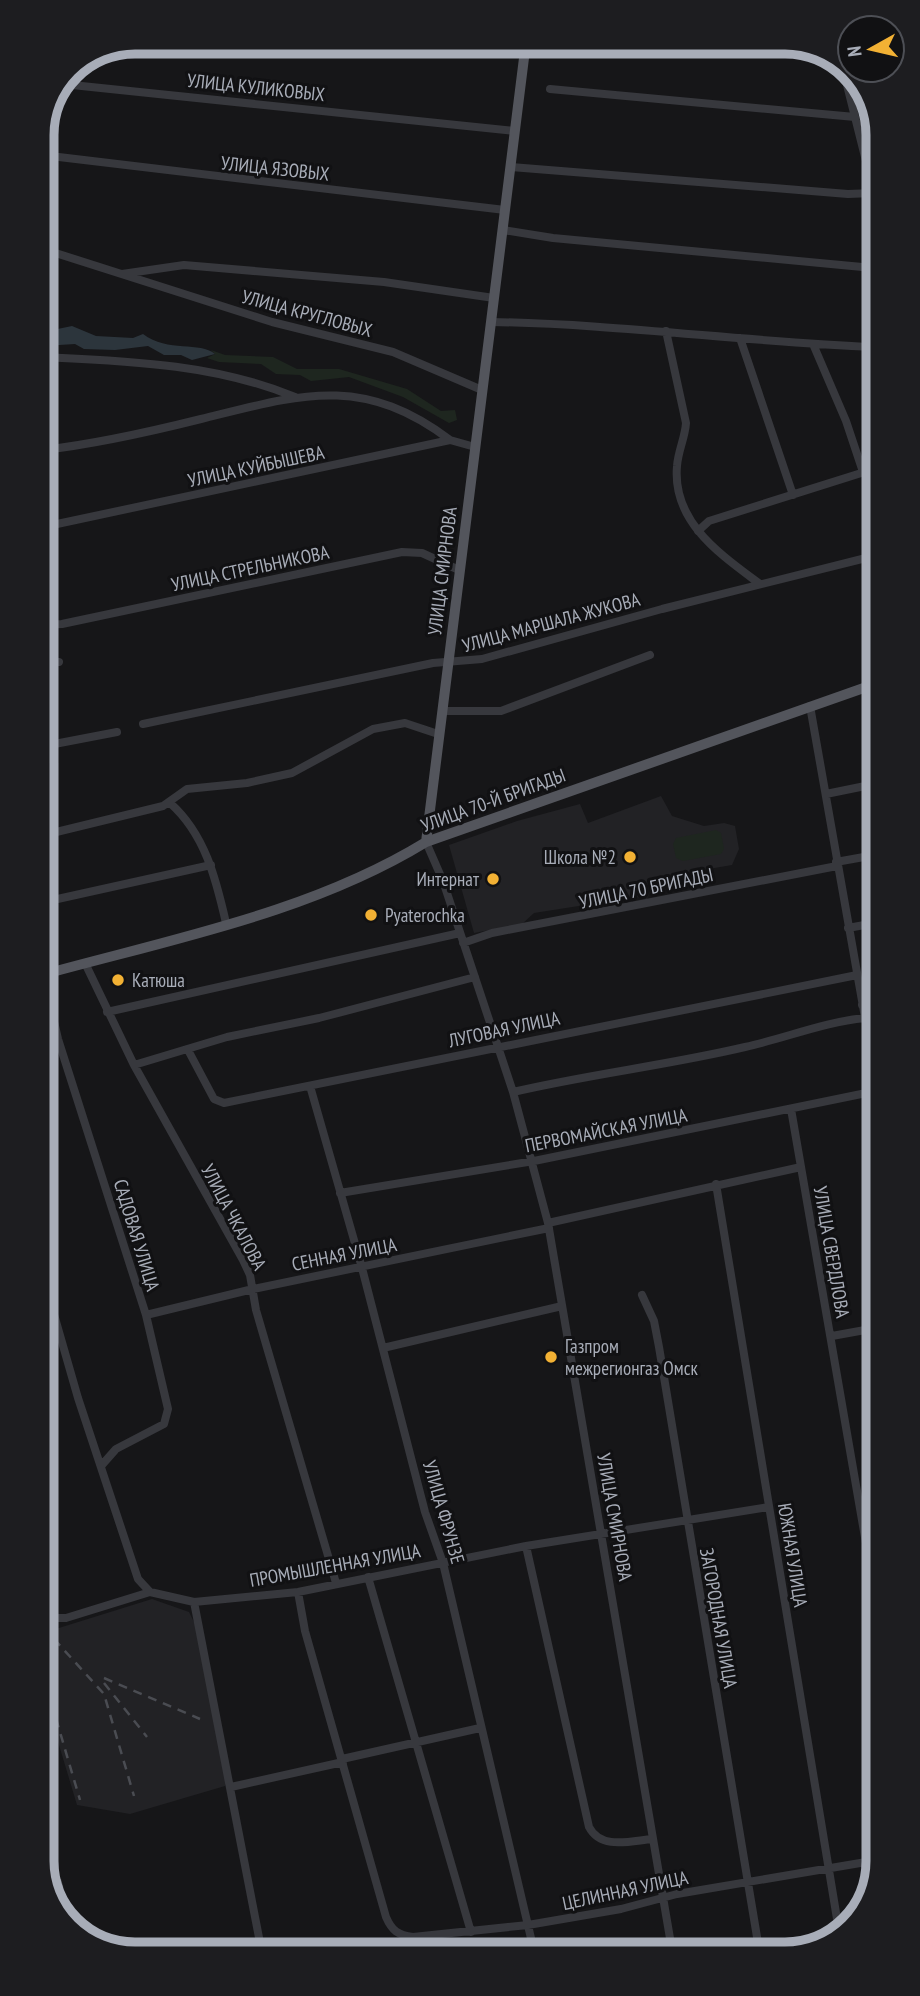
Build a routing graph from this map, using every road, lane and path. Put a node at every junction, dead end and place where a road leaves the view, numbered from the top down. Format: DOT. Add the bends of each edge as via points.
graph roads {
  1 [pos="525,54"];
  2 [pos="847,84"];
  3 [pos="72,85"];
  4 [pos="550,89"];
  5 [pos="855,117"];
  6 [pos="515,131"];
  7 [pos="54,156"];
  8 [pos="866,162"];
  9 [pos="510,166"];
  10 [pos="866,192"];
  11 [pos="505,210"];
  12 [pos="503,230"];
  13 [pos="54,253"];
  14 [pos="866,267"];
  15 [pos="120,274"];
  16 [pos="494,298"];
  17 [pos="491,322"];
  18 [pos="666,331"];
  19 [pos="740,338"];
  20 [pos="813,344"];
  21 [pos="866,346"];
  22 [pos="54,358"];
  23 [pos="482,390"];
  24 [pos="295,397"];
  25 [pos="450,440"];
  26 [pos="475,447"];
  27 [pos="54,448"];
  28 [pos="866,471"];
  29 [pos="863,472"];
  30 [pos="793,495"];
  31 [pos="54,525"];
  32 [pos="698,531"];
  33 [pos="866,558"];
  34 [pos="459,570"];
  35 [pos="760,584"];
  36 [pos="54,624"];
  37 [pos="649,654"];
  38 [pos="54,661"];
  39 [pos="59,662"];
  40 [pos="448,662"];
  41 [pos="866,687"];
  42 [pos="810,706"];
  43 [pos="442,711"];
  44 [pos="143,724"];
  45 [pos="117,732"];
  46 [pos="439,734"];
  47 [pos="54,744"];
  48 [pos="866,786"];
  49 [pos="826,794"];
  50 [pos="170,803"];
  51 [pos="54,832"];
  52 [pos="426,842"];
  53 [pos="866,857"];
  54 [pos="836,864"];
  55 [pos="211,865"];
  56 [pos="54,900"];
  57 [pos="226,923"];
  58 [pos="866,925"];
  59 [pos="848,928"];
  60 [pos="460,933"];
  61 [pos="463,943"];
  62 [pos="85,963"];
  63 [pos="54,971"];
  64 [pos="857,975"];
  65 [pos="475,977"];
  66 [pos="866,1004"];
  67 [pos="862,1005"];
  68 [pos="107,1012"];
  69 [pos="865,1018"];
  70 [pos="866,1024"];
  71 [pos="54,1026"];
  72 [pos="497,1045"];
  73 [pos="188,1050"];
  74 [pos="134,1065"];
  75 [pos="310,1086"];
  76 [pos="513,1092"];
  77 [pos="866,1093"];
  78 [pos="791,1109"];
  79 [pos="534,1161"];
  80 [pos="801,1167"];
  81 [pos="716,1184"];
  82 [pos="340,1193"];
  83 [pos="548,1225"];
  84 [pos="362,1268"];
  85 [pos="253,1289"];
  86 [pos="642,1295"];
  87 [pos="562,1306"];
  88 [pos="54,1312"];
  89 [pos="146,1315"];
  90 [pos="866,1330"];
  91 [pos="832,1336"];
  92 [pos="383,1348"];
  93 [pos="101,1466"];
  94 [pos="769,1507"];
  95 [pos="685,1518"];
  96 [pos="600,1533"];
  97 [pos="866,1541"];
  98 [pos="526,1546"];
  99 [pos="443,1563"];
  100 [pos="368,1577"];
  101 [pos="336,1583"];
  102 [pos="150,1592"];
  103 [pos="298,1592"];
  104 [pos="194,1602"];
  105 [pos="54,1617"];
  106 [pos="480,1728"];
  107 [pos="417,1743"];
  108 [pos="342,1760"];
  109 [pos="231,1787"];
  110 [pos="652,1839"];
  111 [pos="866,1862"];
  112 [pos="827,1867"];
  113 [pos="748,1881"];
  114 [pos="662,1899"];
  115 [pos="837,1922"];
  116 [pos="527,1925"];
  117 [pos="471,1932"];
  118 [pos="260,1942"];
  119 [pos="532,1942"];
  120 [pos="670,1942"];
  121 [pos="758,1942"];
  1 -- 6 [label="main road, УЛИЦА СМИРНОВА"];
  2 -- 5 [label="street"];
  3 -- 6 [label="street, УЛИЦА КУЛИКОВЫХ"];
  4 -- 5 [label="street"];
  5 -- 8 [label="street"];
  6 -- 9 [label="main road, УЛИЦА СМИРНОВА"];
  7 -- 11 [label="street, УЛИЦА ЯЗОВЫХ"];
  9 -- 10 [label="street"];
  9 -- 11 [label="main road, УЛИЦА СМИРНОВА"];
  11 -- 12 [label="main road, УЛИЦА СМИРНОВА"];
  12 -- 14 [label="street"];
  12 -- 16 [label="main road, УЛИЦА СМИРНОВА"];
  13 -- 15 [label="street, УЛИЦА КРУГЛОВЫХ"];
  15 -- 16 [label="street, УЛИЦА КРУГЛОВЫХ" via="184,265 384,282"];
  15 -- 23 [label="street, УЛИЦА КРУГЛОВЫХ" via="272,322 393,352"];
  16 -- 17 [label="main road, УЛИЦА СМИРНОВА"];
  17 -- 18 [label="street"];
  17 -- 23 [label="main road, УЛИЦА СМИРНОВА"];
  18 -- 19 [label="street"];
  18 -- 32 [label="street" via="686,423 677,483 685,512"];
  19 -- 20 [label="street"];
  19 -- 30 [label="street"];
  20 -- 21 [label="street"];
  20 -- 29 [label="street"];
  22 -- 24 [label="street" via="136,362 232,375"];
  23 -- 26 [label="main road, УЛИЦА СМИРНОВА"];
  24 -- 25 [label="street" via="327,394 370,399 419,419"];
  24 -- 27 [label="street"];
  25 -- 26 [label="street, УЛИЦА КУЙБЫШЕВА"];
  25 -- 31 [label="street, УЛИЦА КУЙБЫШЕВА"];
  26 -- 34 [label="main road, УЛИЦА СМИРНОВА"];
  28 -- 29 [label="street"];
  29 -- 30 [label="street"];
  30 -- 32 [label="street" via="709,521"];
  32 -- 35 [label="street"];
  33 -- 35 [label="street, УЛИЦА МАРШАЛА ЖУКОВА"];
  34 -- 36 [label="street, УЛИЦА СТРЕЛЬНИКОВА" via="422,553 402,552"];
  34 -- 40 [label="main road, УЛИЦА СМИРНОВА"];
  35 -- 40 [label="street, УЛИЦА МАРШАЛА ЖУКОВА" via="482,659"];
  37 -- 43 [label="street" via="500,711"];
  38 -- 39 [label="street"];
  40 -- 43 [label="main road, УЛИЦА СМИРНОВА"];
  40 -- 44 [label="street, УЛИЦА МАРШАЛА ЖУКОВА"];
  41 -- 42 [label="main road, УЛИЦА 70-Й БРИГАДЫ"];
  42 -- 49 [label="street"];
  42 -- 52 [label="main road, УЛИЦА 70-Й БРИГАДЫ"];
  43 -- 46 [label="main road, УЛИЦА СМИРНОВА"];
  45 -- 47 [label="street"];
  46 -- 50 [label="street" via="405,723 373,729 292,773 187,789"];
  46 -- 52 [label="main road, УЛИЦА СМИРНОВА"];
  48 -- 49 [label="street"];
  49 -- 54 [label="street"];
  50 -- 51 [label="street"];
  50 -- 55 [label="street" via="186,816"];
  52 -- 57 [label="main road, УЛИЦА 70-Й БРИГАДЫ" via="371,873"];
  52 -- 60 [label="street, УЛИЦА СМИРНОВА"];
  53 -- 54 [label="street, УЛИЦА 70 БРИГАДЫ"];
  54 -- 59 [label="street"];
  54 -- 61 [label="street, УЛИЦА 70 БРИГАДЫ" via="492,933"];
  55 -- 56 [label="street"];
  55 -- 57 [label="street"];
  57 -- 62 [label="main road, УЛИЦА 70-Й БРИГАДЫ"];
  58 -- 59 [label="street"];
  59 -- 64 [label="street"];
  60 -- 61 [label="street, УЛИЦА СМИРНОВА"];
  60 -- 68 [label="street"];
  61 -- 65 [label="street, УЛИЦА СМИРНОВА"];
  62 -- 63 [label="main road, УЛИЦА 70-Й БРИГАДЫ"];
  62 -- 68 [label="street, УЛИЦА ЧКАЛОВА"];
  64 -- 67 [label="street"];
  64 -- 72 [label="street, ЛУГОВАЯ УЛИЦА"];
  65 -- 72 [label="street, УЛИЦА СМИРНОВА"];
  65 -- 73 [label="street"];
  66 -- 67 [label="street"];
  67 -- 69 [label="street"];
  68 -- 74 [label="street, УЛИЦА ЧКАЛОВА"];
  69 -- 70 [label="street"];
  69 -- 76 [label="street"];
  71 -- 89 [label="street, САДОВАЯ УЛИЦА"];
  72 -- 75 [label="street, ЛУГОВАЯ УЛИЦА"];
  72 -- 76 [label="street, УЛИЦА СМИРНОВА"];
  73 -- 74 [label="street"];
  73 -- 75 [label="street, ЛУГОВАЯ УЛИЦА" via="219,1102"];
  74 -- 85 [label="street, УЛИЦА ЧКАЛОВА" via="222,1219"];
  75 -- 82 [label="street, УЛИЦА ФРУНЗЕ"];
  76 -- 79 [label="street, УЛИЦА СМИРНОВА"];
  77 -- 78 [label="street, ПЕРВОМАЙСКАЯ УЛИЦА"];
  78 -- 79 [label="street, ПЕРВОМАЙСКАЯ УЛИЦА"];
  78 -- 80 [label="street, УЛИЦА СВЕРДЛОВА"];
  79 -- 82 [label="street, ПЕРВОМАЙСКАЯ УЛИЦА"];
  79 -- 83 [label="street, УЛИЦА СМИРНОВА"];
  80 -- 81 [label="street, СЕННАЯ УЛИЦА"];
  80 -- 91 [label="street, УЛИЦА СВЕРДЛОВА"];
  81 -- 83 [label="street, СЕННАЯ УЛИЦА"];
  81 -- 94 [label="street, ЮЖНАЯ УЛИЦА"];
  82 -- 84 [label="street, УЛИЦА ФРУНЗЕ"];
  83 -- 84 [label="street, СЕННАЯ УЛИЦА"];
  83 -- 87 [label="street, УЛИЦА СМИРНОВА"];
  84 -- 85 [label="street, СЕННАЯ УЛИЦА"];
  84 -- 92 [label="street, УЛИЦА ФРУНЗЕ"];
  85 -- 89 [label="street, СЕННАЯ УЛИЦА"];
  85 -- 101 [label="street, УЛИЦА ЧКАЛОВА"];
  86 -- 95 [label="street, ЗАГОРОДНАЯ УЛИЦА" via="654,1321"];
  87 -- 92 [label="street"];
  87 -- 96 [label="street, УЛИЦА СМИРНОВА"];
  88 -- 93 [label="street"];
  89 -- 93 [label="street, САДОВАЯ УЛИЦА" via="163,1378 167,1418 158,1429 116,1449"];
  90 -- 91 [label="street"];
  91 -- 97 [label="street, УЛИЦА СВЕРДЛОВА"];
  92 -- 99 [label="street, УЛИЦА ФРУНЗЕ" via="425,1512"];
  93 -- 102 [label="street" via="138,1579"];
  94 -- 95 [label="street, ПРОМЫШЛЕННАЯ УЛИЦА"];
  94 -- 112 [label="street, ЮЖНАЯ УЛИЦА"];
  95 -- 96 [label="street, ПРОМЫШЛЕННАЯ УЛИЦА"];
  95 -- 113 [label="street, ЗАГОРОДНАЯ УЛИЦА"];
  96 -- 98 [label="street, ПРОМЫШЛЕННАЯ УЛИЦА"];
  96 -- 110 [label="street, УЛИЦА СМИРНОВА"];
  98 -- 99 [label="street, ПРОМЫШЛЕННАЯ УЛИЦА"];
  98 -- 110 [label="street" via="589,1827 598,1840 608,1842"];
  99 -- 100 [label="street, ПРОМЫШЛЕННАЯ УЛИЦА"];
  99 -- 106 [label="street, УЛИЦА ФРУНЗЕ"];
  100 -- 101 [label="street, ПРОМЫШЛЕННАЯ УЛИЦА"];
  100 -- 107 [label="street"];
  101 -- 103 [label="street, ПРОМЫШЛЕННАЯ УЛИЦА"];
  102 -- 104 [label="street, ПРОМЫШЛЕННАЯ УЛИЦА"];
  102 -- 105 [label="street" via="66,1618"];
  103 -- 104 [label="street, ПРОМЫШЛЕННАЯ УЛИЦА"];
  103 -- 108 [label="street" via="304,1631"];
  104 -- 109 [label="street"];
  106 -- 107 [label="street"];
  106 -- 116 [label="street, УЛИЦА ФРУНЗЕ"];
  107 -- 108 [label="street"];
  107 -- 117 [label="street"];
  108 -- 109 [label="street"];
  108 -- 117 [label="street, ЦЕЛИННАЯ УЛИЦА" via="390,1927 413,1937"];
  109 -- 118 [label="street"];
  110 -- 114 [label="street, УЛИЦА СМИРНОВА"];
  111 -- 112 [label="street, ЦЕЛИННАЯ УЛИЦА"];
  112 -- 113 [label="street, ЦЕЛИННАЯ УЛИЦА"];
  112 -- 115 [label="street, ЮЖНАЯ УЛИЦА"];
  113 -- 114 [label="street, ЦЕЛИННАЯ УЛИЦА"];
  113 -- 121 [label="street, ЗАГОРОДНАЯ УЛИЦА"];
  114 -- 116 [label="street, ЦЕЛИННАЯ УЛИЦА"];
  114 -- 120 [label="street, УЛИЦА СМИРНОВА"];
  116 -- 117 [label="street, ЦЕЛИННАЯ УЛИЦА"];
  116 -- 119 [label="street, УЛИЦА ФРУНЗЕ"];
}
